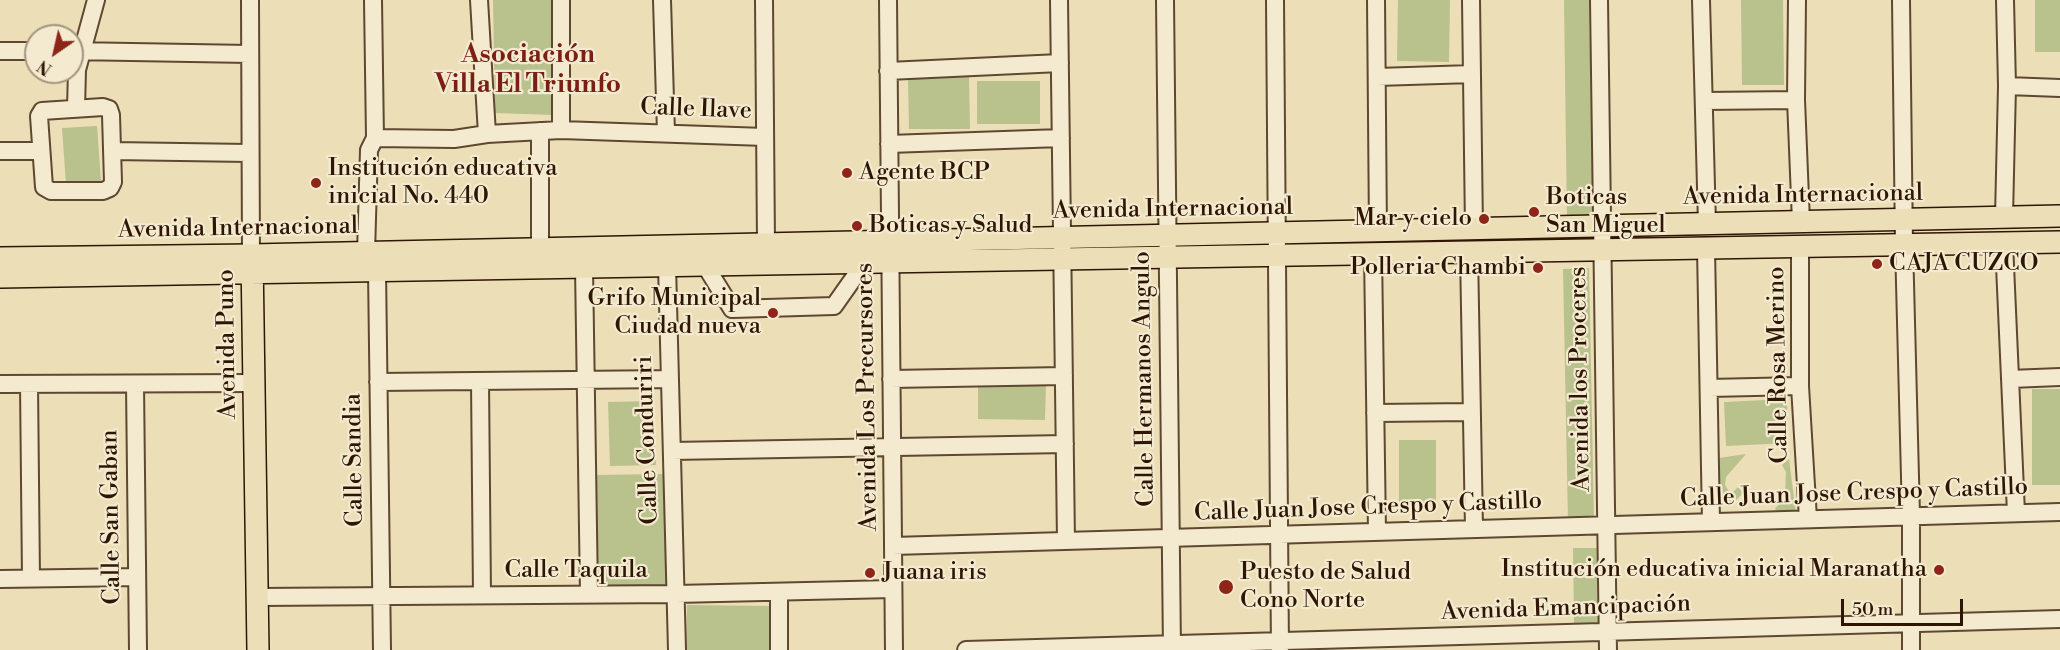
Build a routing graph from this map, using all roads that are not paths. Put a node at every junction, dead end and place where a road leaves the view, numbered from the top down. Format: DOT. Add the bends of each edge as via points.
graph roads {
  1 [pos="96,0"];
  2 [pos="250,0"];
  3 [pos="373,0"];
  4 [pos="478,0"];
  5 [pos="561,0"];
  6 [pos="662,0"];
  7 [pos="764,0"];
  8 [pos="888,0"];
  9 [pos="1059,0"];
  10 [pos="1165,0"];
  11 [pos="1275,0"];
  12 [pos="1376,0"];
  13 [pos="1471,0"];
  14 [pos="1599,0"];
  15 [pos="1701,0"];
  16 [pos="1797,0"];
  17 [pos="1901,0"];
  18 [pos="2005,0"];
  19 [pos="84,32"];
  20 [pos="0,51"];
  21 [pos="24,51"];
  22 [pos="84,51"];
  23 [pos="250,54"];
  24 [pos="1060,63"];
  25 [pos="888,71"];
  26 [pos="1472,74"];
  27 [pos="1377,77"];
  28 [pos="77,84"];
  29 [pos="2007,86"];
  30 [pos="2060,88"];
  31 [pos="1796,100"];
  32 [pos="1704,102"];
  33 [pos="76,108"];
  34 [pos="561,130"];
  35 [pos="540,131"];
  36 [pos="666,132"];
  37 [pos="487,134"];
  38 [pos="765,137"];
  39 [pos="375,138"];
  40 [pos="1061,138"];
  41 [pos="889,144"];
  42 [pos="0,151"];
  43 [pos="40,151"];
  44 [pos="112,151"];
  45 [pos="249,153"];
  46 [pos="2060,216"];
  47 [pos="2004,218"];
  48 [pos="1905,219"];
  49 [pos="1801,222"];
  50 [pos="1707,224"];
  51 [pos="1601,226"];
  52 [pos="1474,229"];
  53 [pos="1378,231"];
  54 [pos="1277,233"];
  55 [pos="1167,236"];
  56 [pos="2060,242"];
  57 [pos="2004,243"];
  58 [pos="765,244"];
  59 [pos="1904,244"];
  60 [pos="1800,246"];
  61 [pos="1062,248"];
  62 [pos="1706,248"];
  63 [pos="1604,249"];
  64 [pos="890,251"];
  65 [pos="1469,252"];
  66 [pos="1373,253"];
  67 [pos="1277,255"];
  68 [pos="1168,257"];
  69 [pos="0,258"];
  70 [pos="540,258"];
  71 [pos="372,261"];
  72 [pos="865,262"];
  73 [pos="252,264"];
  74 [pos="667,265"];
  75 [pos="705,265"];
  76 [pos="584,267"];
  77 [pos="0,277"];
  78 [pos="1064,376"];
  79 [pos="2060,377"];
  80 [pos="670,379"];
  81 [pos="891,379"];
  82 [pos="2010,379"];
  83 [pos="584,380"];
  84 [pos="480,381"];
  85 [pos="378,382"];
  86 [pos="254,383"];
  87 [pos="0,384"];
  88 [pos="29,384"];
  89 [pos="135,384"];
  90 [pos="1800,386"];
  91 [pos="1709,388"];
  92 [pos="1471,412"];
  93 [pos="1375,413"];
  94 [pos="1065,444"];
  95 [pos="892,448"];
  96 [pos="672,451"];
  97 [pos="2060,512"];
  98 [pos="2016,513"];
  99 [pos="1911,516"];
  100 [pos="1808,519"];
  101 [pos="1711,522"];
  102 [pos="1606,525"];
  103 [pos="1474,529"];
  104 [pos="1377,532"];
  105 [pos="1279,535"];
  106 [pos="1171,538"];
  107 [pos="1066,541"];
  108 [pos="893,546"];
  109 [pos="137,577"];
  110 [pos="31,578"];
  111 [pos="0,579"];
  112 [pos="893,589"];
  113 [pos="779,592"];
  114 [pos="589,594"];
  115 [pos="676,594"];
  116 [pos="482,595"];
  117 [pos="381,596"];
  118 [pos="258,597"];
  119 [pos="2060,619"];
  120 [pos="1911,624"];
  121 [pos="1608,632"];
  122 [pos="1473,643"];
  123 [pos="1381,644"];
  124 [pos="1280,646"];
  125 [pos="1172,647"];
  126 [pos="1061,649"];
  127 [pos="138,650"];
  128 [pos="258,650"];
  129 [pos="382,650"];
  130 [pos="677,650"];
  131 [pos="779,650"];
  132 [pos="894,650"];
  133 [pos="966,650"];
  134 [pos="1608,650"];
  135 [pos="1911,650"];
  1 -- 19 [label="street"];
  2 -- 23 [label="street, Avenida Puno"];
  3 -- 39 [label="street, Calle Sandia"];
  4 -- 37 [label="street"];
  5 -- 34 [label="street"];
  6 -- 36 [label="street"];
  7 -- 38 [label="street"];
  8 -- 25 [label="street, Avenida Los Precursores"];
  9 -- 24 [label="street"];
  10 -- 55 [label="street, Calle Hermanos Angulo"];
  11 -- 54 [label="street"];
  12 -- 27 [label="street"];
  13 -- 26 [label="street"];
  14 -- 51 [label="street, Avenida los Proceres"];
  15 -- 32 [label="street"];
  16 -- 31 [label="street"];
  17 -- 48 [label="street"];
  18 -- 29 [label="street"];
  20 -- 21 [label="street"];
  22 -- 23 [label="street"];
  23 -- 45 [label="street, Avenida Puno"];
  24 -- 25 [label="street"];
  24 -- 40 [label="street"];
  25 -- 41 [label="street, Avenida Los Precursores"];
  26 -- 27 [label="street"];
  26 -- 52 [label="street"];
  27 -- 53 [label="street"];
  28 -- 33 [label="street"];
  29 -- 30 [label="street"];
  29 -- 47 [label="street"];
  31 -- 32 [label="street"];
  31 -- 49 [label="street"];
  32 -- 50 [label="street"];
  33 -- 43 [label="street" via="42,111"];
  33 -- 44 [label="street" via="109,109"];
  34 -- 35 [label="street, Calle Ilave"];
  34 -- 36 [label="street, Calle Ilave"];
  35 -- 37 [label="street, Calle Ilave"];
  35 -- 70 [label="street"];
  36 -- 38 [label="street, Calle Ilave"];
  37 -- 39 [label="street, Calle Ilave" via="454,139"];
  38 -- 58 [label="street"];
  39 -- 71 [label="street, Calle Sandia" via="369,150"];
  40 -- 41 [label="street"];
  40 -- 61 [label="street"];
  41 -- 64 [label="street, Avenida Los Precursores"];
  42 -- 43 [label="street"];
  43 -- 44 [label="street" via="44,188 103,191 113,182"];
  44 -- 45 [label="street"];
  45 -- 73 [label="street, Avenida Puno"];
  46 -- 47 [label="main road, Avenida Internacional"];
  47 -- 48 [label="main road, Avenida Internacional"];
  48 -- 49 [label="main road, Avenida Internacional"];
  48 -- 59 [label="street"];
  49 -- 50 [label="main road, Avenida Internacional"];
  50 -- 51 [label="main road, Avenida Internacional"];
  51 -- 52 [label="main road, Avenida Internacional"];
  51 -- 63 [label="street, Avenida los Proceres"];
  52 -- 53 [label="main road, Avenida Internacional"];
  53 -- 54 [label="main road, Avenida Internacional"];
  54 -- 55 [label="main road, Avenida Internacional"];
  54 -- 67 [label="street"];
  55 -- 61 [label="main road, Avenida Internacional"];
  55 -- 68 [label="street, Calle Hermanos Angulo"];
  56 -- 57 [label="main road, Avenida Internacional"];
  57 -- 59 [label="main road, Avenida Internacional"];
  57 -- 82 [label="street"];
  58 -- 64 [label="main road, Avenida Internacional"];
  58 -- 70 [label="main road, Avenida Internacional"];
  59 -- 60 [label="main road, Avenida Internacional"];
  59 -- 99 [label="street"];
  60 -- 62 [label="main road, Avenida Internacional"];
  60 -- 90 [label="street, Calle Rosa Merino"];
  61 -- 64 [label="main road, Avenida Internacional"];
  61 -- 68 [label="main road, Avenida Internacional"];
  61 -- 78 [label="street"];
  62 -- 63 [label="main road, Avenida Internacional"];
  62 -- 91 [label="street"];
  63 -- 65 [label="main road, Avenida Internacional"];
  63 -- 102 [label="street, Avenida los Proceres"];
  64 -- 72 [label="main road, Avenida Internacional"];
  64 -- 81 [label="street, Avenida Los Precursores"];
  65 -- 66 [label="main road, Avenida Internacional"];
  65 -- 92 [label="street"];
  66 -- 67 [label="main road, Avenida Internacional"];
  66 -- 93 [label="street"];
  67 -- 68 [label="main road, Avenida Internacional"];
  67 -- 105 [label="street"];
  68 -- 106 [label="street, Calle Hermanos Angulo"];
  69 -- 73 [label="main road, Avenida Internacional"];
  70 -- 71 [label="main road, Avenida Internacional"];
  70 -- 76 [label="main road, Avenida Internacional"];
  71 -- 73 [label="main road, Avenida Internacional"];
  71 -- 85 [label="street, Calle Sandia"];
  72 -- 75 [label="main road, Avenida Internacional"];
  72 -- 75 [label="street" via="834,306 732,309"];
  73 -- 77 [label="main road, Avenida Internacional"];
  73 -- 86 [label="main road, Avenida Puno"];
  74 -- 75 [label="main road, Avenida Internacional"];
  74 -- 76 [label="main road, Avenida Internacional"];
  74 -- 80 [label="street, Calle Conduriri"];
  76 -- 83 [label="street"];
  78 -- 81 [label="street"];
  78 -- 94 [label="street"];
  79 -- 82 [label="street"];
  80 -- 83 [label="street"];
  80 -- 96 [label="street, Calle Conduriri"];
  81 -- 95 [label="street, Avenida Los Precursores"];
  82 -- 98 [label="street"];
  83 -- 84 [label="street"];
  83 -- 114 [label="street"];
  84 -- 85 [label="street"];
  84 -- 116 [label="street"];
  85 -- 117 [label="street, Calle Sandia"];
  86 -- 89 [label="street"];
  86 -- 118 [label="main road, Avenida Puno"];
  87 -- 88 [label="street"];
  88 -- 89 [label="street"];
  88 -- 110 [label="street"];
  89 -- 109 [label="street, Calle San Gaban"];
  90 -- 91 [label="street"];
  90 -- 100 [label="street, Calle Rosa Merino"];
  91 -- 101 [label="street"];
  92 -- 93 [label="street"];
  92 -- 103 [label="street"];
  93 -- 104 [label="street"];
  94 -- 95 [label="street"];
  94 -- 107 [label="street"];
  95 -- 96 [label="street"];
  95 -- 108 [label="street, Avenida Los Precursores"];
  96 -- 115 [label="street, Calle Conduriri"];
  97 -- 98 [label="street, Calle Juan Jose Crespo y Castillo"];
  98 -- 99 [label="street, Calle Juan Jose Crespo y Castillo"];
  99 -- 100 [label="street, Calle Juan Jose Crespo y Castillo"];
  99 -- 120 [label="street"];
  100 -- 101 [label="street, Calle Juan Jose Crespo y Castillo"];
  101 -- 102 [label="street, Calle Juan Jose Crespo y Castillo"];
  102 -- 103 [label="street, Calle Juan Jose Crespo y Castillo"];
  102 -- 121 [label="street, Avenida los Proceres"];
  103 -- 104 [label="street, Calle Juan Jose Crespo y Castillo"];
  104 -- 105 [label="street, Calle Juan Jose Crespo y Castillo"];
  105 -- 106 [label="street, Calle Juan Jose Crespo y Castillo"];
  105 -- 124 [label="street"];
  106 -- 107 [label="street, Calle Juan Jose Crespo y Castillo"];
  106 -- 125 [label="street, Calle Hermanos Angulo"];
  107 -- 108 [label="street, Calle Juan Jose Crespo y Castillo"];
  108 -- 112 [label="street, Avenida Los Precursores"];
  109 -- 110 [label="street"];
  109 -- 127 [label="street, Calle San Gaban"];
  110 -- 111 [label="street"];
  112 -- 113 [label="street, Calle Taquila"];
  112 -- 132 [label="street, Avenida Los Precursores"];
  113 -- 115 [label="street, Calle Taquila"];
  113 -- 131 [label="street"];
  114 -- 115 [label="street, Calle Taquila"];
  114 -- 116 [label="street, Calle Taquila"];
  115 -- 130 [label="street, Calle Conduriri"];
  116 -- 117 [label="street, Calle Taquila"];
  117 -- 118 [label="street, Calle Taquila"];
  117 -- 129 [label="street, Calle Sandia"];
  118 -- 128 [label="main road, Avenida Puno"];
  119 -- 120 [label="street, Avenida Emancipación"];
  120 -- 121 [label="street, Avenida Emancipación"];
  120 -- 135 [label="street"];
  121 -- 122 [label="street, Avenida Emancipación"];
  121 -- 134 [label="street, Avenida los Proceres"];
  122 -- 123 [label="street, Avenida Emancipación"];
  123 -- 124 [label="street, Avenida Emancipación"];
  124 -- 125 [label="street, Avenida Emancipación"];
  125 -- 126 [label="street, Avenida Emancipación"];
  126 -- 133 [label="street, Avenida Emancipación"];
}
